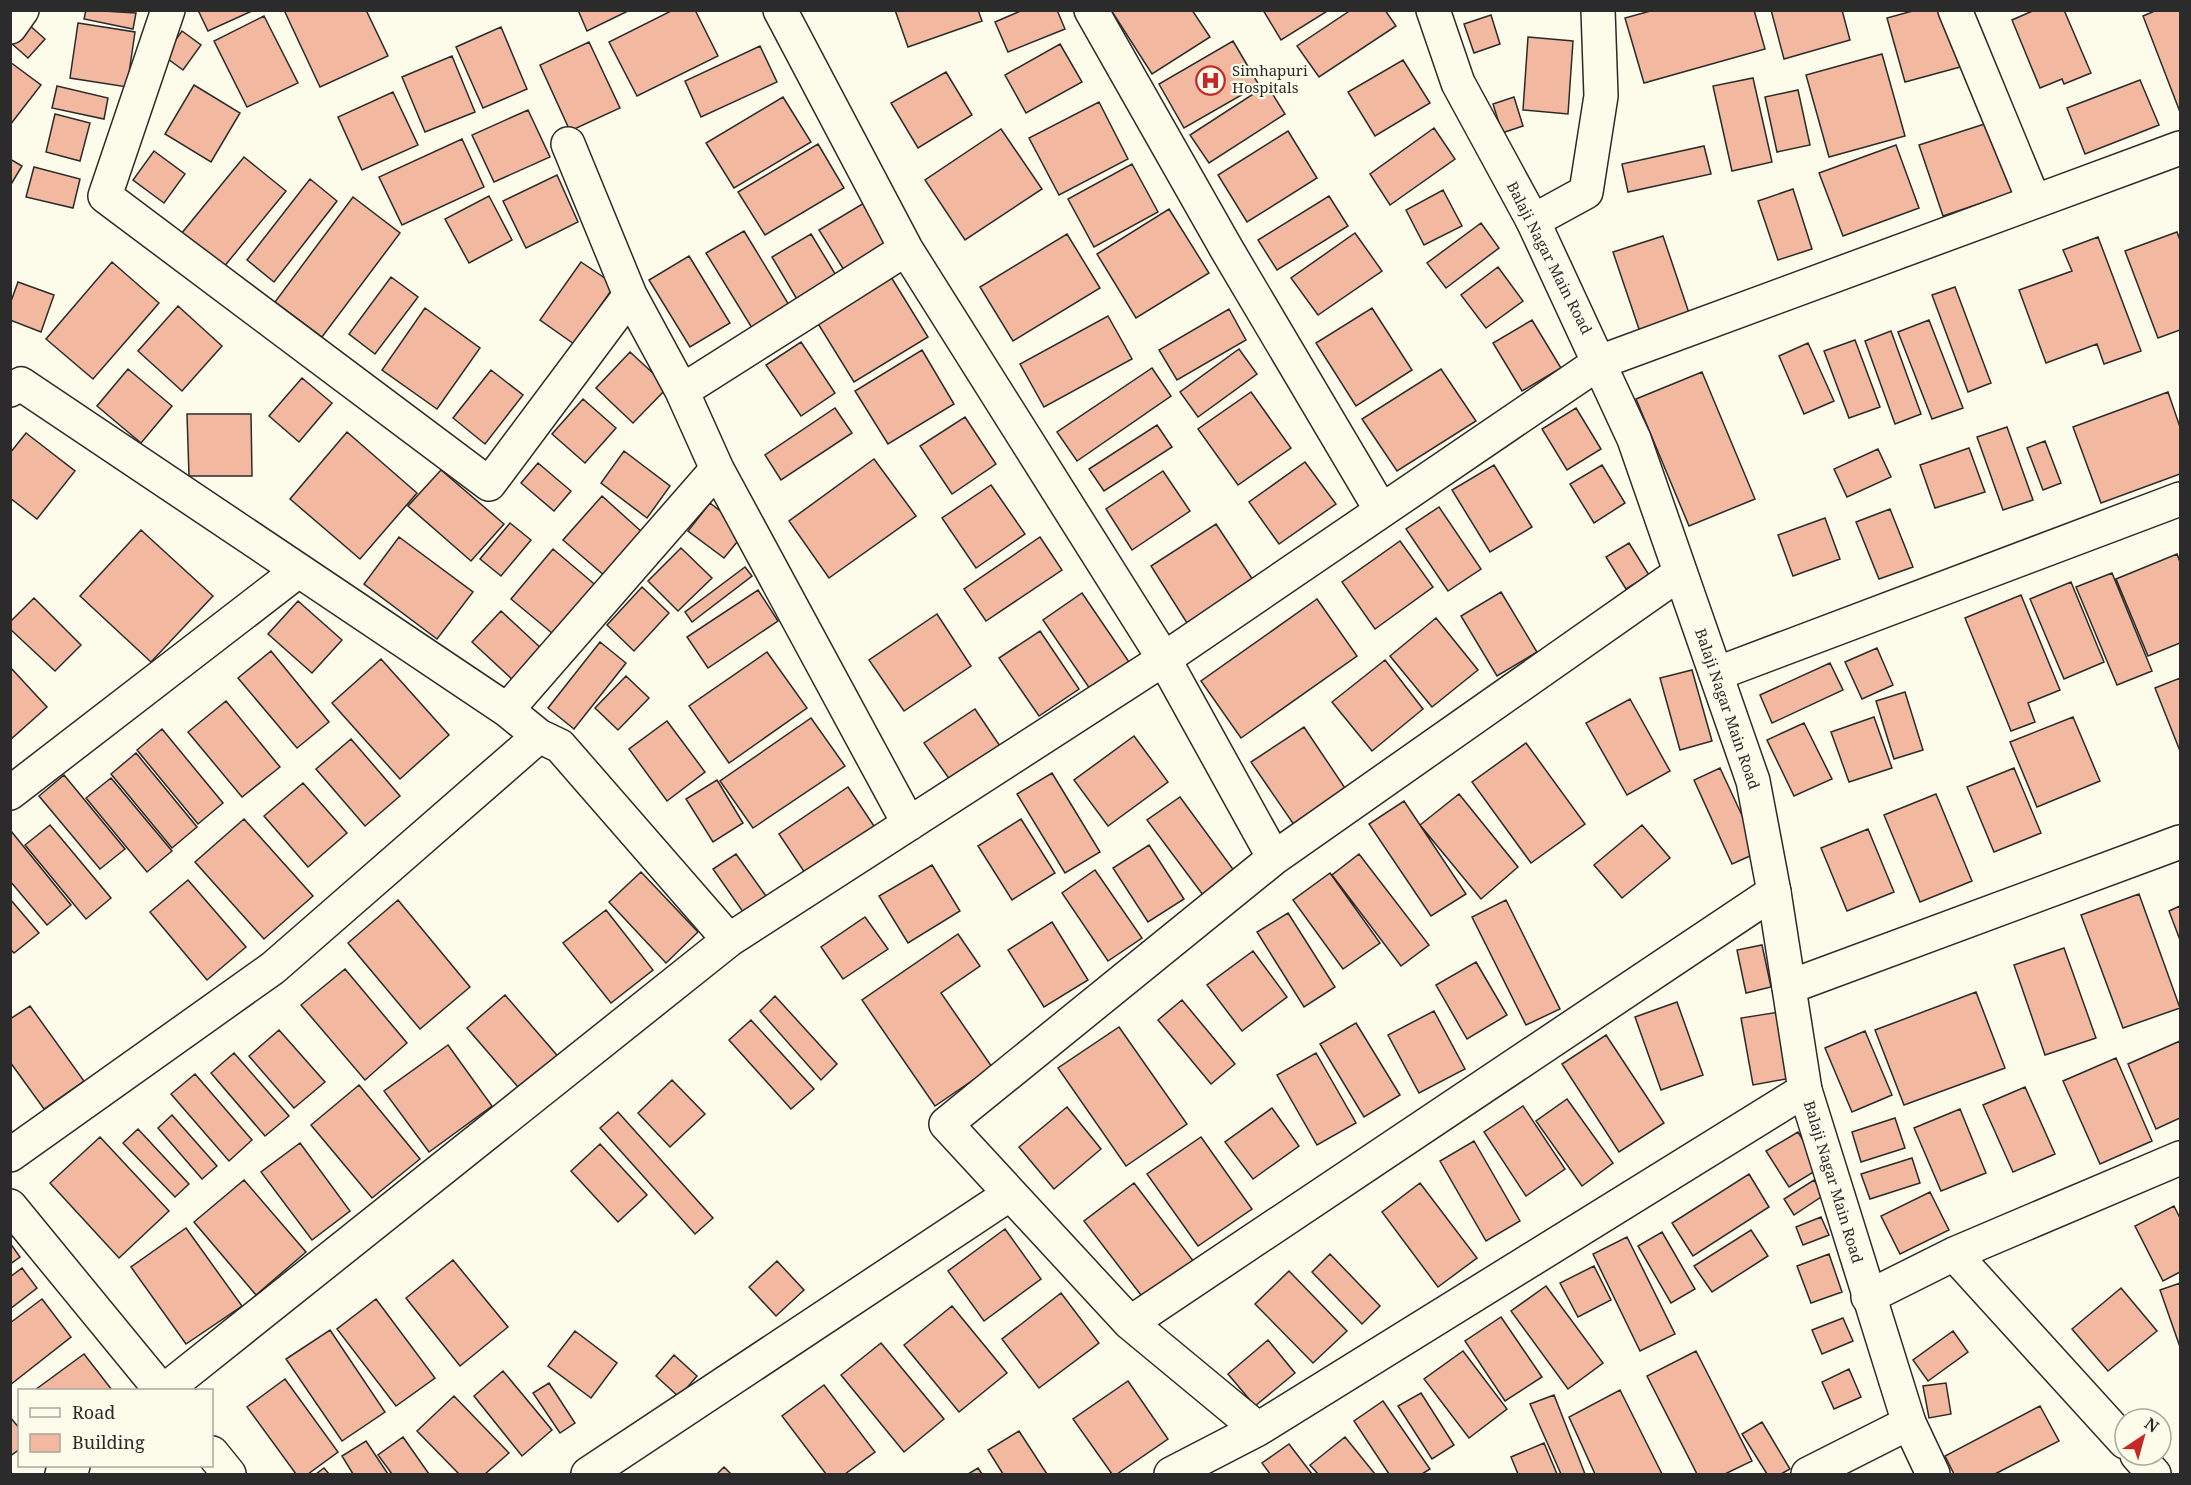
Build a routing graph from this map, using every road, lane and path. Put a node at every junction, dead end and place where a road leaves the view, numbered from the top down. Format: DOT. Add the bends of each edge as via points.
graph roads {
  1 [pos="22,10"];
  2 [pos="168,10"];
  3 [pos="780,10"];
  4 [pos="1091,10"];
  5 [pos="1433,10"];
  6 [pos="1598,10"];
  7 [pos="1955,10"];
  8 [pos="10,27"];
  9 [pos="568,144"];
  10 [pos="2181,148"];
  11 [pos="2034,201"];
  12 [pos="1533,221"];
  13 [pos="906,249"];
  14 [pos="630,295"];
  15 [pos="1600,362"];
  16 [pos="10,390"];
  17 [pos="682,391"];
  18 [pos="717,468"];
  19 [pos="2181,499"];
  20 [pos="1381,510"];
  21 [pos="298,571"];
  22 [pos="1680,573"];
  23 [pos="1164,659"];
  24 [pos="1716,674"];
  25 [pos="507,710"];
  26 [pos="539,736"];
  27 [pos="10,793"];
  28 [pos="909,824"];
  29 [pos="2181,842"];
  30 [pos="1274,858"];
  31 [pos="1774,892"];
  32 [pos="729,940"];
  33 [pos="1789,987"];
  34 [pos="1805,1090"];
  35 [pos="10,1155"];
  36 [pos="2181,1158"];
  37 [pos="1010,1194"];
  38 [pos="10,1206"];
  39 [pos="1954,1254"];
  40 [pos="1868,1297"];
  41 [pos="1130,1323"];
  42 [pos="162,1389"];
  43 [pos="164,1389"];
  44 [pos="1909,1423"];
  45 [pos="1258,1429"];
  46 [pos="2113,1429"];
  47 [pos="213,1454"];
  48 [pos="229,1474"];
  49 [pos="588,1474"];
  50 [pos="1171,1474"];
  51 [pos="1808,1474"];
  52 [pos="1933,1474"];
  1 -- 8 [label="street"];
  2 -- 14 [label="street" via="105,196 489,484"];
  3 -- 13 [label="street"];
  4 -- 20 [label="street"];
  5 -- 12 [label="street, Balaji Nagar Main Road" via="1458,83"];
  6 -- 12 [label="street" via="1601,96 1586,192"];
  7 -- 11 [label="street"];
  9 -- 14 [label="street"];
  10 -- 11 [label="street"];
  11 -- 15 [label="street"];
  12 -- 15 [label="street, Balaji Nagar Main Road"];
  13 -- 17 [label="street"];
  13 -- 23 [label="street"];
  14 -- 17 [label="street"];
  15 -- 20 [label="street"];
  15 -- 22 [label="street, Balaji Nagar Main Road" via="1634,440"];
  16 -- 21 [label="street" via="21,384"];
  17 -- 18 [label="street"];
  18 -- 25 [label="street"];
  18 -- 28 [label="street"];
  19 -- 24 [label="street"];
  20 -- 23 [label="street"];
  21 -- 25 [label="street"];
  21 -- 27 [label="street"];
  22 -- 24 [label="street, Balaji Nagar Main Road"];
  22 -- 30 [label="street"];
  23 -- 28 [label="street"];
  23 -- 30 [label="street"];
  24 -- 31 [label="street, Balaji Nagar Main Road" via="1753,781"];
  25 -- 26 [label="street"];
  26 -- 32 [label="street" via="560,746"];
  26 -- 35 [label="street" via="273,968"];
  28 -- 32 [label="street"];
  29 -- 33 [label="street"];
  30 -- 37 [label="street" via="946,1124"];
  31 -- 33 [label="street, Balaji Nagar Main Road"];
  31 -- 41 [label="street"];
  32 -- 43 [label="street"];
  33 -- 34 [label="street, Balaji Nagar Main Road"];
  34 -- 40 [label="street, Balaji Nagar Main Road"];
  34 -- 45 [label="street"];
  36 -- 39 [label="street"];
  37 -- 41 [label="street"];
  37 -- 49 [label="street"];
  38 -- 42 [label="street"];
  39 -- 40 [label="street"];
  39 -- 46 [label="street"];
  40 -- 44 [label="street, Balaji Nagar Main Road"];
  41 -- 45 [label="street"];
  44 -- 51 [label="street"];
  44 -- 52 [label="street, Balaji Nagar Main Road"];
  45 -- 50 [label="street"];
  47 -- 48 [label="street"];
}
